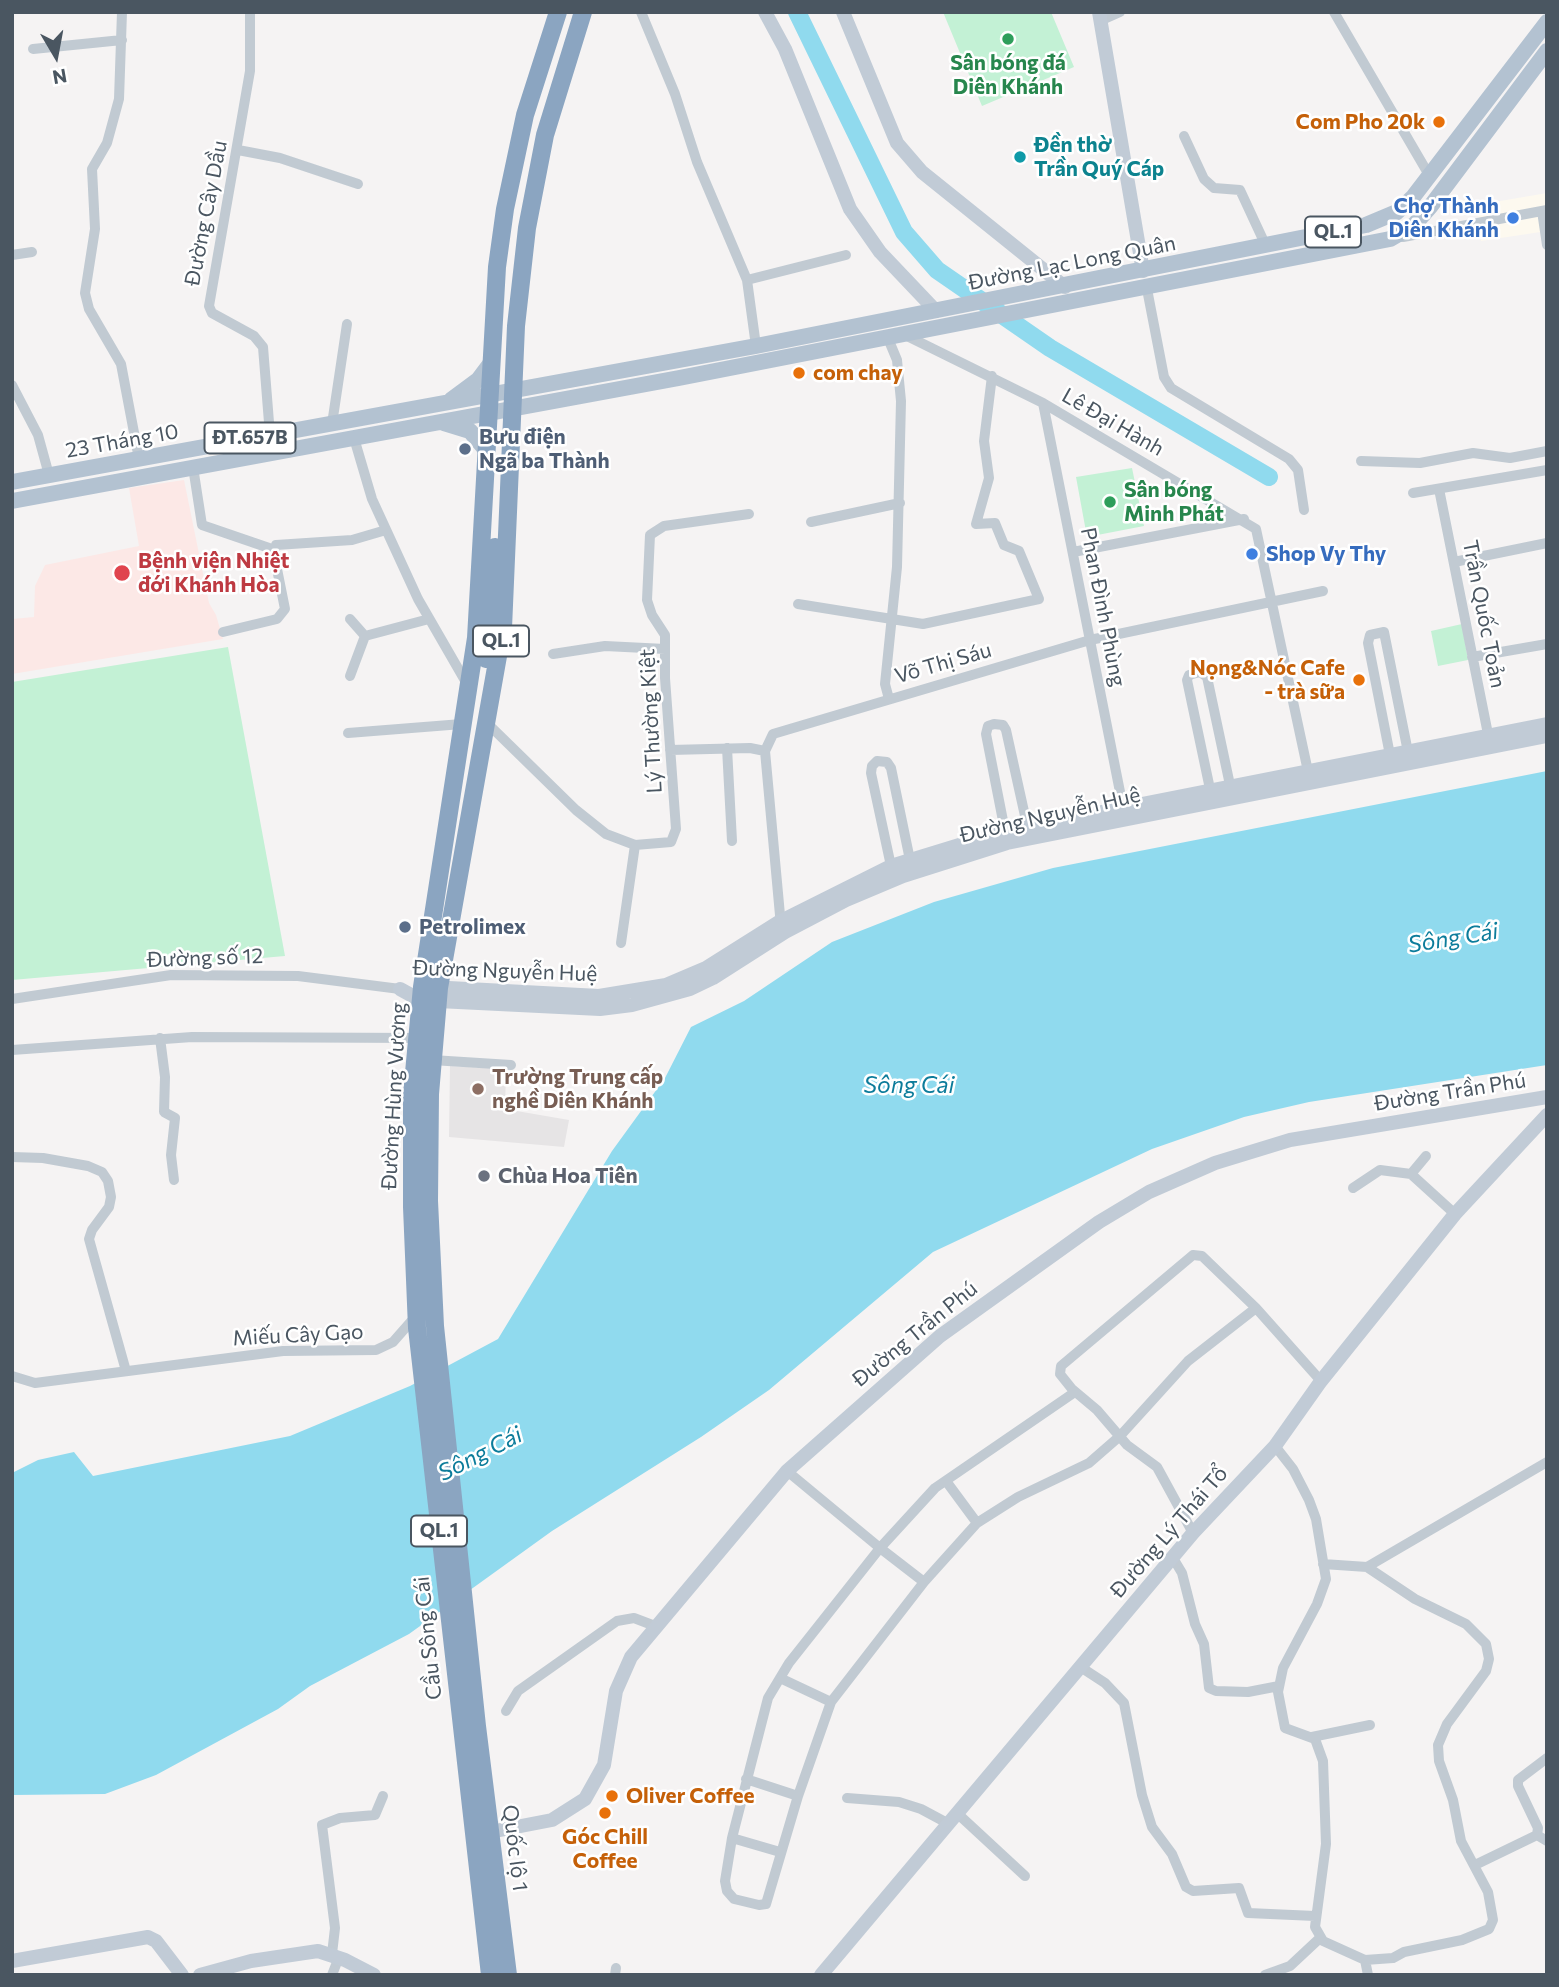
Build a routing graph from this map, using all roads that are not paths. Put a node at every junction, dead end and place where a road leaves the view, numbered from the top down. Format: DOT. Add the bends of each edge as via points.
graph roads {
  1 [pos="121,12"];
  2 [pos="250,12"];
  3 [pos="558,12"];
  4 [pos="571,12"];
  5 [pos="583,12"];
  6 [pos="641,12"];
  7 [pos="765,12"];
  8 [pos="843,12"];
  9 [pos="1120,12"];
  10 [pos="1334,12"];
  11 [pos="1101,16"];
  12 [pos="1547,22"];
  13 [pos="122,40"];
  14 [pos="33,49"];
  15 [pos="1547,51"];
  16 [pos="1184,136"];
  17 [pos="238,150"];
  18 [pos="1429,175"];
  19 [pos="358,184"];
  20 [pos="1545,210"];
  21 [pos="1390,239"];
  22 [pos="1547,245"];
  23 [pos="1266,246"];
  24 [pos="32,252"];
  25 [pos="12,255"];
  26 [pos="846,255"];
  27 [pos="1143,271"];
  28 [pos="747,280"];
  29 [pos="1065,287"];
  30 [pos="1147,289"];
  31 [pos="936,311"];
  32 [pos="347,324"];
  33 [pos="895,335"];
  34 [pos="756,346"];
  35 [pos="490,364"];
  36 [pos="992,376"];
  37 [pos="12,385"];
  38 [pos="513,400"];
  39 [pos="444,404"];
  40 [pos="488,404"];
  41 [pos="1043,404"];
  42 [pos="438,422"];
  43 [pos="332,424"];
  44 [pos="270,435"];
  45 [pos="354,438"];
  46 [pos="486,450"];
  47 [pos="1547,451"];
  48 [pos="139,459"];
  49 [pos="1362,461"];
  50 [pos="194,467"];
  51 [pos="1547,470"];
  52 [pos="49,475"];
  53 [pos="12,482"];
  54 [pos="1439,489"];
  55 [pos="1413,493"];
  56 [pos="12,501"];
  57 [pos="900,503"];
  58 [pos="1304,510"];
  59 [pos="749,514"];
  60 [pos="1244,519"];
  61 [pos="811,522"];
  62 [pos="386,530"];
  63 [pos="1547,543"];
  64 [pos="275,550"];
  65 [pos="1073,552"];
  66 [pos="1454,562"];
  67 [pos="1323,591"];
  68 [pos="1273,602"];
  69 [pos="798,604"];
  70 [pos="350,619"];
  71 [pos="429,619"];
  72 [pos="890,619"];
  73 [pos="223,632"];
  74 [pos="365,636"];
  75 [pos="1090,639"];
  76 [pos="1547,644"];
  77 [pos="665,649"];
  78 [pos="553,654"];
  79 [pos="1472,657"];
  80 [pos="350,676"];
  81 [pos="469,687"];
  82 [pos="889,699"];
  83 [pos="487,723"];
  84 [pos="463,724"];
  85 [pos="1547,724"];
  86 [pos="348,733"];
  87 [pos="1547,736"];
  88 [pos="1489,741"];
  89 [pos="726,748"];
  90 [pos="670,750"];
  91 [pos="765,751"];
  92 [pos="1408,752"];
  93 [pos="1390,755"];
  94 [pos="1309,776"];
  95 [pos="1230,785"];
  96 [pos="1210,789"];
  97 [pos="1124,812"];
  98 [pos="1027,825"];
  99 [pos="1005,831"];
  100 [pos="732,841"];
  101 [pos="635,845"];
  102 [pos="910,860"];
  103 [pos="891,866"];
  104 [pos="449,869"];
  105 [pos="903,876"];
  106 [pos="782,927"];
  107 [pos="621,943"];
  108 [pos="400,989"];
  109 [pos="430,994"];
  110 [pos="12,999"];
  111 [pos="160,1038"];
  112 [pos="416,1038"];
  113 [pos="434,1039"];
  114 [pos="12,1050"];
  115 [pos="432,1060"];
  116 [pos="511,1065"];
  117 [pos="1547,1097"];
  118 [pos="1547,1115"];
  119 [pos="1426,1156"];
  120 [pos="12,1157"];
  121 [pos="1411,1174"];
  122 [pos="174,1180"];
  123 [pos="1353,1188"];
  124 [pos="1455,1214"];
  125 [pos="1256,1308"];
  126 [pos="423,1323"];
  127 [pos="125,1371"];
  128 [pos="12,1376"];
  129 [pos="1321,1381"];
  130 [pos="1075,1392"];
  131 [pos="1119,1436"];
  132 [pos="1275,1446"];
  133 [pos="1545,1467"];
  134 [pos="787,1471"];
  135 [pos="946,1481"];
  136 [pos="977,1523"];
  137 [pos="1193,1533"];
  138 [pos="880,1548"];
  139 [pos="1173,1558"];
  140 [pos="1323,1564"];
  141 [pos="1367,1567"];
  142 [pos="924,1582"];
  143 [pos="655,1626"];
  144 [pos="1079,1666"];
  145 [pos="780,1678"];
  146 [pos="1279,1686"];
  147 [pos="831,1702"];
  148 [pos="506,1711"];
  149 [pos="1370,1725"];
  150 [pos="469,1731"];
  151 [pos="1312,1737"];
  152 [pos="1547,1758"];
  153 [pos="746,1779"];
  154 [pos="383,1796"];
  155 [pos="798,1796"];
  156 [pos="847,1798"];
  157 [pos="954,1819"];
  158 [pos="489,1832"];
  159 [pos="1536,1835"];
  160 [pos="732,1838"];
  161 [pos="1547,1841"];
  162 [pos="780,1852"];
  163 [pos="1475,1865"];
  164 [pos="1025,1876"];
  165 [pos="1315,1916"];
  166 [pos="1320,1938"];
  167 [pos="336,1956"];
  168 [pos="1365,1960"];
  169 [pos="12,1961"];
  170 [pos="183,1975"];
  171 [pos="200,1975"];
  172 [pos="332,1975"];
  173 [pos="374,1975"];
  174 [pos="490,1975"];
  175 [pos="508,1975"];
  176 [pos="821,1975"];
  177 [pos="1265,1975"];
  178 [pos="1368,1975"];
  1 -- 13 [label="street"];
  2 -- 17 [label="street, Đường Cây Dầu" via="250,71"];
  3 -- 35 [label="highway, QL.1" via="525,115 505,208"];
  4 -- 104 [label="highway, QL.1" via="534,134 511,257 491,624"];
  5 -- 38 [label="highway, QL.1" via="535,180 520,279"];
  6 -- 28 [label="street"];
  7 -- 31 [label="street" via="862,230"];
  8 -- 29 [label="street" via="897,143 922,172"];
  9 -- 11 [label="street"];
  10 -- 18 [label="street"];
  11 -- 27 [label="street"];
  12 -- 18 [label="main road, Đường Lạc Long Quân / QL.1"];
  13 -- 14 [label="street"];
  13 -- 48 [label="street" via="112,129 92,169 95,229 85,293 89,309 121,364"];
  15 -- 21 [label="main road, Đường Lạc Long Quân / QL.1" via="1430,207 1414,225"];
  16 -- 23 [label="street" via="1204,179 1214,188 1240,190"];
  17 -- 19 [label="street" via="280,158"];
  17 -- 44 [label="street, Đường Cây Dầu" via="209,306 212,313 254,336 263,347"];
  18 -- 23 [label="main road, Đường Lạc Long Quân / QL.1" via="1405,206 1381,221"];
  20 -- 21 [label="street"];
  20 -- 22 [label="street"];
  21 -- 30 [label="main road, Đường Lạc Long Quân / QL.1"];
  23 -- 27 [label="main road, Đường Lạc Long Quân / QL.1"];
  24 -- 25 [label="street"];
  26 -- 28 [label="street"];
  27 -- 29 [label="main road, Đường Lạc Long Quân / QL.1"];
  28 -- 34 [label="street"];
  29 -- 31 [label="main road, Đường Lạc Long Quân / QL.1"];
  30 -- 33 [label="main road, Đường Lạc Long Quân / QL.1"];
  30 -- 58 [label="street" via="1164,377 1171,388 1289,459 1298,470"];
  31 -- 34 [label="main road, Đường Lạc Long Quân / QL.1"];
  32 -- 43 [label="street"];
  33 -- 36 [label="street, Lê Đại Hành"];
  33 -- 38 [label="main road, Đường Lạc Long Quân / QL.1"];
  33 -- 57 [label="street" via="901,401"];
  34 -- 38 [label="main road, Đường Lạc Long Quân / QL.1"];
  35 -- 39 [label="main road, ĐT.657B" via="468,389"];
  35 -- 40 [label="highway, QL.1"];
  36 -- 41 [label="street, Lê Đại Hành"];
  36 -- 72 [label="street" via="984,441 989,478 976,524 995,523 1004,545 1019,551 1039,599 923,624"];
  37 -- 52 [label="street" via="38,435"];
  38 -- 40 [label="main road"];
  38 -- 83 [label="highway, QL.1" via="503,628"];
  39 -- 40 [label="main road, 23 Tháng 10 / ĐT.657B"];
  39 -- 43 [label="main road, 23 Tháng 10 / ĐT.657B"];
  40 -- 42 [label="main road, 23 Tháng 10 / ĐT.657B"];
  40 -- 46 [label="highway, QL.1"];
  41 -- 60 [label="street, Lê Đại Hành"];
  41 -- 65 [label="street, Phan Đình Phùng"];
  42 -- 45 [label="main road, 23 Tháng 10 / ĐT.657B"];
  42 -- 46 [label="main road, ĐT.657B" via="470,431"];
  43 -- 44 [label="main road, 23 Tháng 10 / ĐT.657B"];
  44 -- 48 [label="main road, 23 Tháng 10 / ĐT.657B"];
  45 -- 50 [label="main road, 23 Tháng 10 / ĐT.657B"];
  45 -- 62 [label="street"];
  46 -- 81 [label="highway, QL.1" via="480,593"];
  47 -- 49 [label="street" via="1510,458 1473,453 1420,463"];
  48 -- 52 [label="main road, 23 Tháng 10 / ĐT.657B"];
  50 -- 56 [label="main road, 23 Tháng 10 / ĐT.657B"];
  50 -- 64 [label="street" via="202,525"];
  51 -- 54 [label="street"];
  52 -- 53 [label="main road, 23 Tháng 10 / ĐT.657B"];
  54 -- 55 [label="street"];
  54 -- 66 [label="street, Trần Quốc Toản"];
  57 -- 61 [label="street"];
  57 -- 72 [label="street"];
  59 -- 77 [label="street, Lý Thường Kiệt" via="672,525 651,533 647,600 665,633"];
  60 -- 65 [label="street"];
  60 -- 68 [label="street, Lê Đại Hành" via="1258,533"];
  62 -- 64 [label="street" via="352,540 276,545"];
  62 -- 71 [label="street"];
  63 -- 66 [label="street"];
  64 -- 73 [label="street" via="285,609 278,619"];
  65 -- 75 [label="street, Phan Đình Phùng"];
  66 -- 79 [label="street, Trần Quốc Toản"];
  67 -- 68 [label="street, Võ Thị Sáu"];
  68 -- 75 [label="street, Võ Thị Sáu"];
  68 -- 94 [label="street, Lê Đại Hành"];
  69 -- 72 [label="street"];
  70 -- 74 [label="street"];
  71 -- 74 [label="street"];
  71 -- 81 [label="street"];
  72 -- 82 [label="street" via="885,684"];
  74 -- 80 [label="street"];
  75 -- 82 [label="street, Võ Thị Sáu"];
  75 -- 97 [label="street, Phan Đình Phùng"];
  76 -- 79 [label="street"];
  77 -- 78 [label="street" via="606,646"];
  77 -- 90 [label="street, Lý Thường Kiệt"];
  79 -- 88 [label="street, Trần Quốc Toản"];
  81 -- 84 [label="highway, QL.1"];
  82 -- 91 [label="street, Võ Thị Sáu" via="773,734"];
  83 -- 101 [label="street" via="586,819 612,837"];
  83 -- 104 [label="highway, QL.1"];
  84 -- 86 [label="street"];
  84 -- 104 [label="highway, QL.1"];
  85 -- 88 [label="street, Đường Nguyễn Huệ"];
  87 -- 88 [label="street, Đường Nguyễn Huệ"];
  88 -- 92 [label="street, Đường Nguyễn Huệ"];
  88 -- 94 [label="street, Đường Nguyễn Huệ"];
  89 -- 90 [label="street"];
  89 -- 91 [label="street"];
  89 -- 100 [label="street"];
  90 -- 101 [label="street, Lý Thường Kiệt" via="676,837 668,843"];
  91 -- 106 [label="street"];
  92 -- 93 [label="street, Đường Nguyễn Huệ"];
  92 -- 93 [label="street" via="1384,632 1370,635 1368,643"];
  93 -- 94 [label="street, Đường Nguyễn Huệ"];
  94 -- 95 [label="street, Đường Nguyễn Huệ"];
  94 -- 97 [label="street, Đường Nguyễn Huệ"];
  95 -- 96 [label="street, Đường Nguyễn Huệ"];
  95 -- 96 [label="street" via="1207,677 1200,672 1187,680"];
  96 -- 97 [label="street, Đường Nguyễn Huệ"];
  97 -- 98 [label="street, Đường Nguyễn Huệ"];
  97 -- 105 [label="street, Đường Nguyễn Huệ"];
  98 -- 99 [label="street, Đường Nguyễn Huệ"];
  98 -- 99 [label="street" via="1006,730 994,724 986,734"];
  99 -- 102 [label="street, Đường Nguyễn Huệ"];
  101 -- 107 [label="street"];
  102 -- 103 [label="street, Đường Nguyễn Huệ"];
  102 -- 103 [label="street" via="891,768 887,762 877,761 871,773"];
  102 -- 105 [label="street"];
  103 -- 105 [label="street"];
  103 -- 106 [label="street, Đường Nguyễn Huệ"];
  104 -- 109 [label="highway, Đường Hùng Vương / QL.1"];
  105 -- 106 [label="street, Đường Nguyễn Huệ"];
  106 -- 109 [label="street, Đường Nguyễn Huệ" via="701,984 632,1005 600,1009"];
  108 -- 109 [label="street, Đường Nguyễn Huệ"];
  108 -- 110 [label="street, Đường số 12" via="298,976 171,975"];
  109 -- 112 [label="highway, Đường Hùng Vương / QL.1"];
  109 -- 113 [label="highway, Đường Hùng Vương / QL.1"];
  111 -- 112 [label="street"];
  111 -- 114 [label="street"];
  111 -- 122 [label="street" via="164,1112 176,1118 171,1155"];
  112 -- 113 [label="street"];
  112 -- 126 [label="highway, Đường Hùng Vương / QL.1" via="411,1148"];
  113 -- 115 [label="highway, Đường Hùng Vương / QL.1"];
  115 -- 116 [label="street"];
  115 -- 126 [label="highway, Đường Hùng Vương / QL.1"];
  117 -- 134 [label="street, Đường Trần Phú" via="1290,1140 1215,1163 1149,1192 1099,1222 940,1336"];
  118 -- 124 [label="street, Đường Lý Thái Tổ"];
  119 -- 121 [label="street"];
  120 -- 127 [label="street" via="88,1166 102,1172 108,1181 109,1207 89,1239"];
  121 -- 123 [label="street" via="1380,1170"];
  121 -- 124 [label="street"];
  124 -- 129 [label="street, Đường Lý Thái Tổ"];
  125 -- 129 [label="street"];
  125 -- 130 [label="street" via="1202,1256 1193,1255 1061,1366 1060,1374"];
  125 -- 131 [label="street" via="1188,1362"];
  126 -- 127 [label="street, Miếu Cây Gạo" via="376,1350 283,1351"];
  126 -- 150 [label="highway, Cầu Sông Cái / QL.1"];
  127 -- 128 [label="street, Miếu Cây Gạo" via="35,1383"];
  129 -- 132 [label="street, Đường Lý Thái Tổ"];
  130 -- 131 [label="street"];
  130 -- 135 [label="street"];
  131 -- 136 [label="street" via="1078,1471 1018,1497"];
  131 -- 137 [label="street" via="1157,1467"];
  132 -- 137 [label="street, Đường Lý Thái Tổ"];
  132 -- 140 [label="street" via="1309,1500"];
  133 -- 141 [label="street"];
  134 -- 138 [label="street"];
  134 -- 143 [label="street, Đường Trần Phú"];
  135 -- 136 [label="street"];
  135 -- 138 [label="street" via="928,1494"];
  136 -- 142 [label="street"];
  137 -- 139 [label="street, Đường Lý Thái Tổ"];
  138 -- 142 [label="street"];
  138 -- 145 [label="street"];
  139 -- 144 [label="street, Đường Lý Thái Tổ"];
  139 -- 146 [label="street" via="1204,1644 1209,1688 1248,1692"];
  140 -- 141 [label="street"];
  140 -- 146 [label="street" via="1324,1587 1283,1668"];
  141 -- 163 [label="street" via="1415,1599 1466,1624 1486,1644 1486,1671 1447,1724 1438,1745 1461,1841"];
  142 -- 147 [label="street"];
  143 -- 148 [label="street" via="634,1618 617,1621 518,1691"];
  143 -- 158 [label="street, Đường Trần Phú" via="620,1679 606,1757 584,1799 552,1820"];
  144 -- 157 [label="street, Đường Lý Thái Tổ"];
  144 -- 165 [label="street" via="1124,1703 1152,1827 1172,1854 1186,1887 1193,1891 1239,1888 1248,1913"];
  145 -- 147 [label="street"];
  145 -- 153 [label="street" via="768,1698"];
  146 -- 151 [label="street" via="1284,1728"];
  147 -- 155 [label="street"];
  149 -- 151 [label="street"];
  150 -- 158 [label="highway, Quốc lộ 1 / QL.1"];
  150 -- 174 [label="highway, Quốc lộ 1 / QL.1"];
  151 -- 165 [label="street" via="1321,1751 1326,1844"];
  152 -- 159 [label="street" via="1518,1780 1538,1828"];
  153 -- 155 [label="street"];
  153 -- 160 [label="street"];
  154 -- 167 [label="street" via="372,1816 355,1815 322,1825"];
  155 -- 162 [label="street"];
  156 -- 157 [label="street" via="899,1802"];
  157 -- 164 [label="street"];
  157 -- 176 [label="street, Đường Lý Thái Tổ"];
  158 -- 175 [label="highway, Quốc lộ 1 / QL.1"];
  159 -- 161 [label="street"];
  159 -- 163 [label="street"];
  160 -- 162 [label="street"];
  160 -- 162 [label="street" via="725,1881 734,1899 766,1904"];
  163 -- 168 [label="street" via="1492,1910 1489,1929 1394,1958"];
  165 -- 166 [label="street"];
  166 -- 168 [label="street"];
  166 -- 177 [label="street" via="1290,1966"];
  167 -- 171 [label="street" via="318,1951 251,1961"];
  167 -- 172 [label="street"];
  167 -- 173 [label="street"];
  168 -- 178 [label="street"];
  169 -- 170 [label="street" via="148,1937"];
}
